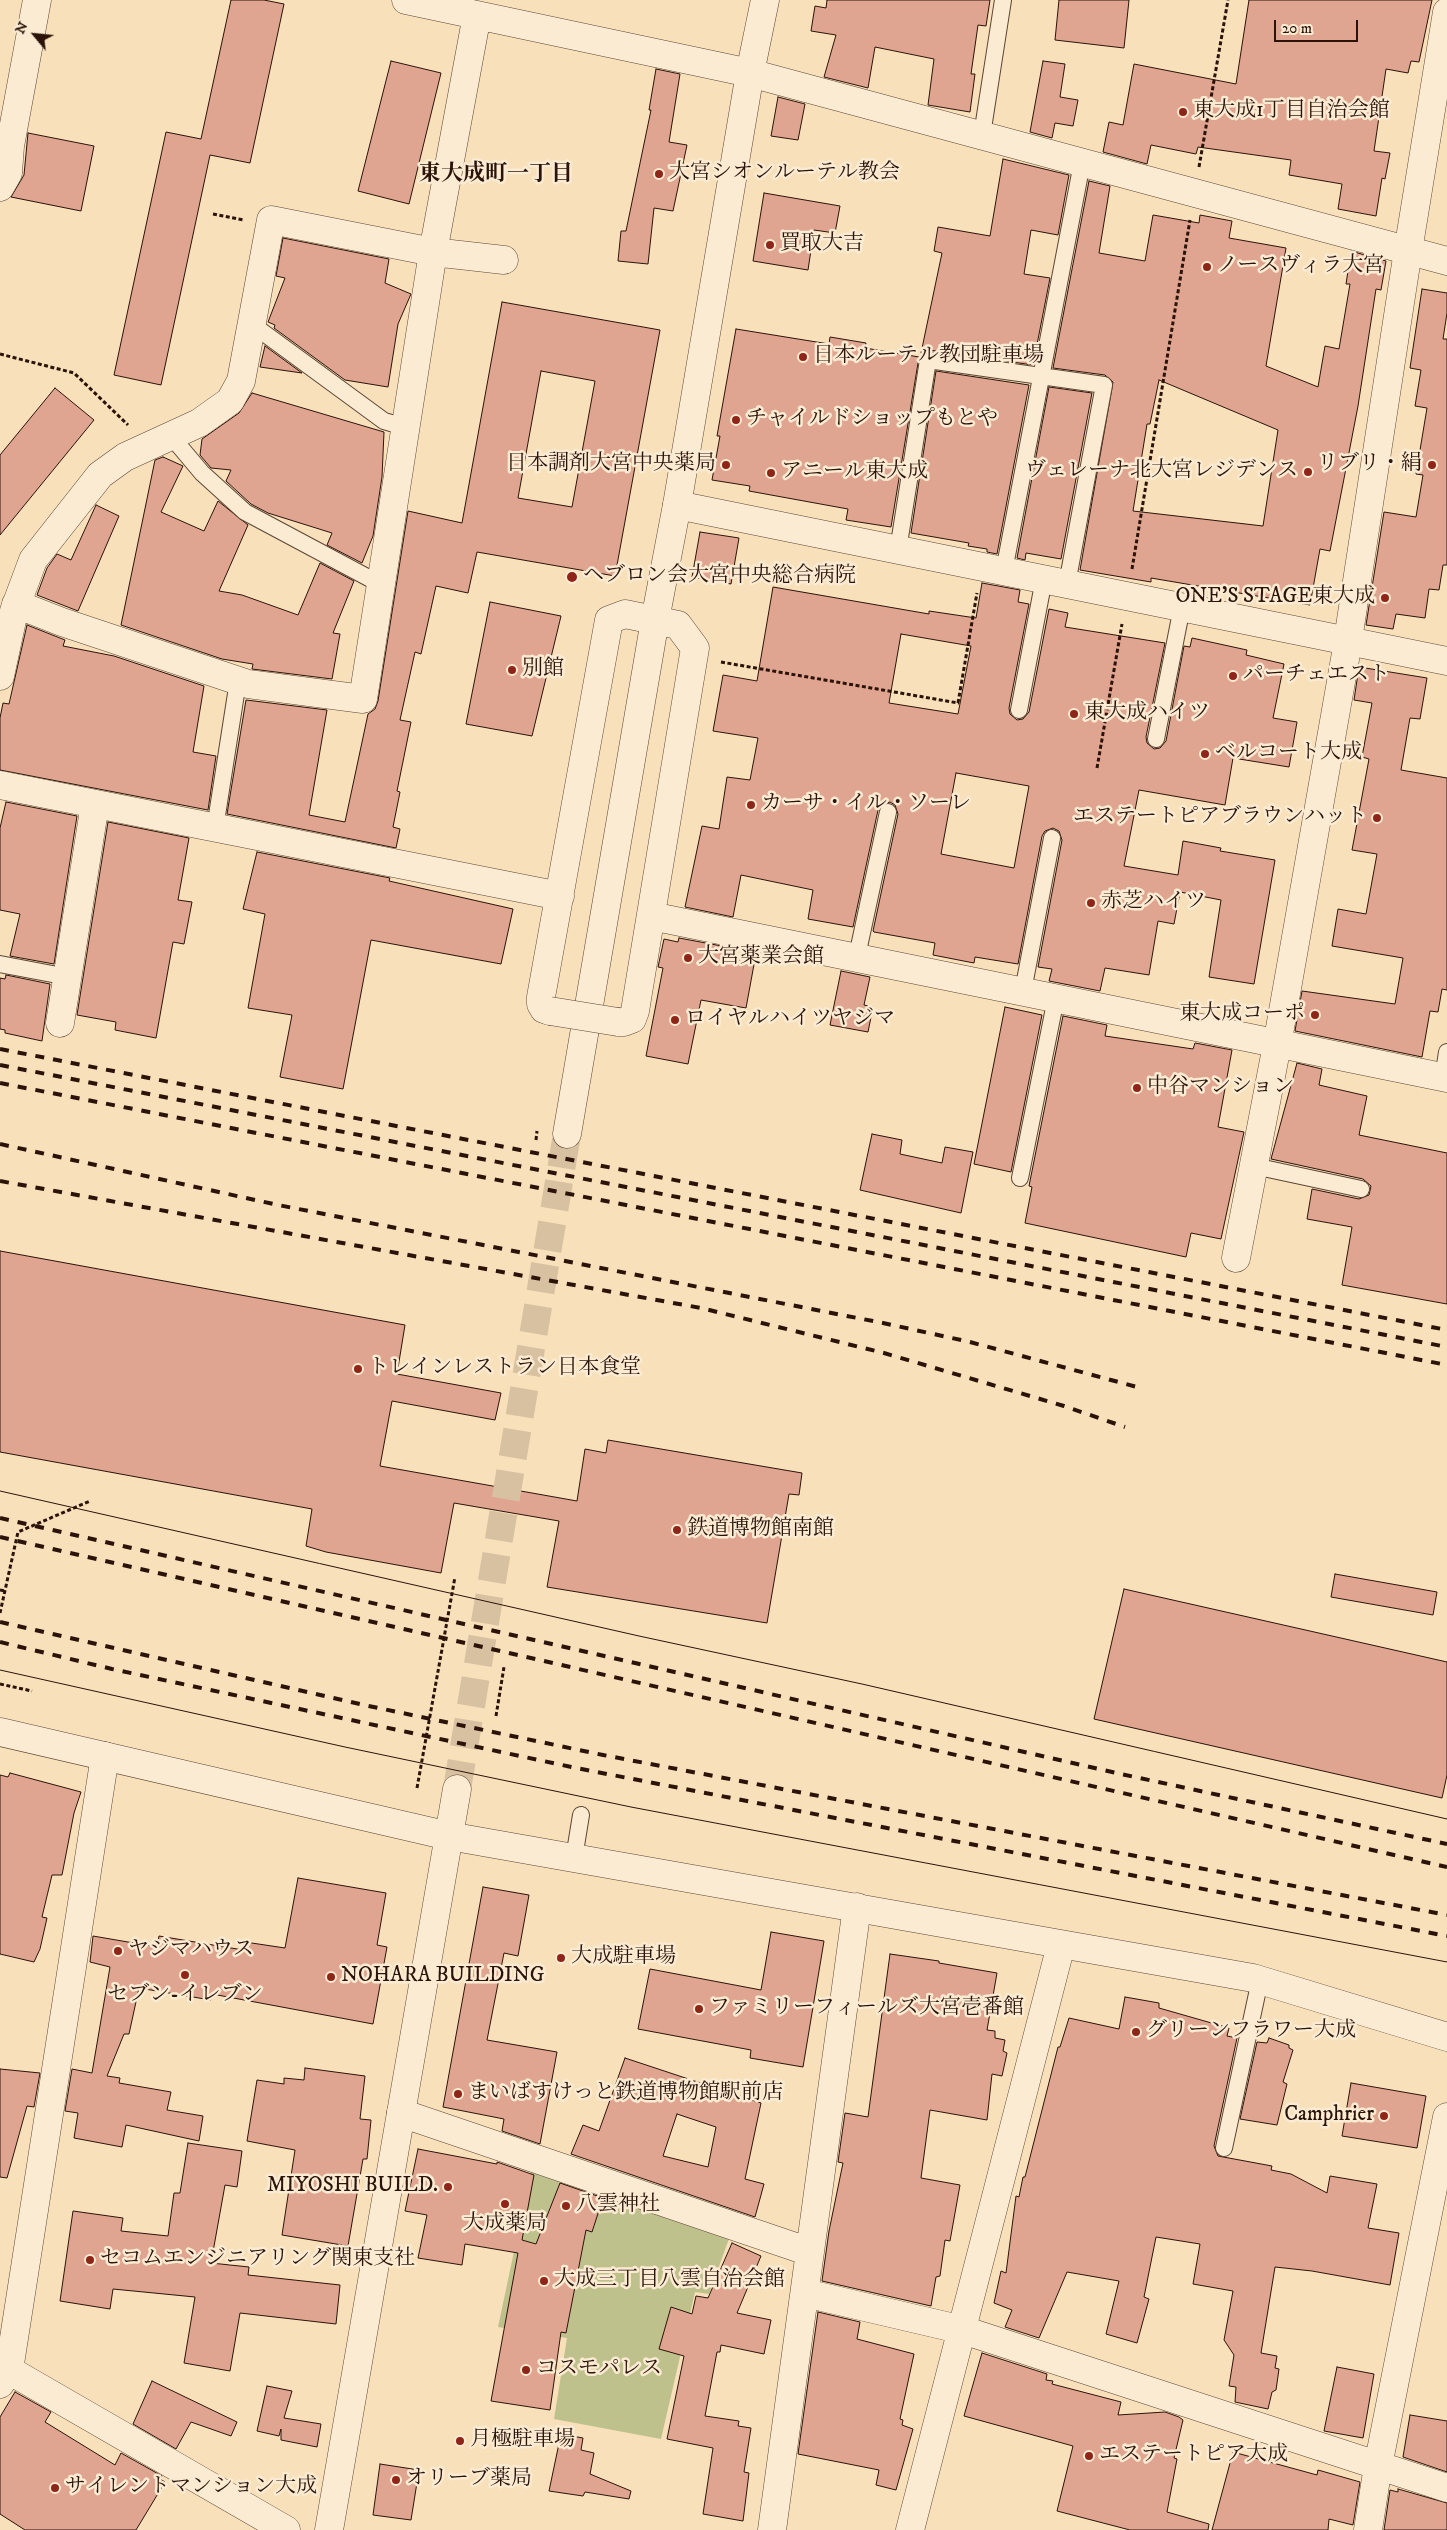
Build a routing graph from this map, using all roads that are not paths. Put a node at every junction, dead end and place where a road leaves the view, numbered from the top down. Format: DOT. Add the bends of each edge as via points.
graph roads {
  1 [pos="37,0"];
  2 [pos="406,0"];
  3 [pos="765,0"];
  4 [pos="1003,0"];
  5 [pos="1447,12"];
  6 [pos="477,15"];
  7 [pos="750,73"];
  8 [pos="982,135"];
  9 [pos="1082,163"];
  10 [pos="0,187"];
  11 [pos="1408,251"];
  12 [pos="433,252"];
  13 [pos="504,260"];
  14 [pos="1447,261"];
  15 [pos="253,325"];
  16 [pos="1042,375"];
  17 [pos="405,427"];
  18 [pos="160,441"];
  19 [pos="677,504"];
  20 [pos="898,550"];
  21 [pos="993,569"];
  22 [pos="1056,581"];
  23 [pos="380,584"];
  24 [pos="16,604"];
  25 [pos="1182,607"];
  26 [pos="654,620"];
  27 [pos="1348,641"];
  28 [pos="1447,661"];
  29 [pos="0,676"];
  30 [pos="238,681"];
  31 [pos="1019,710"];
  32 [pos="1156,739"];
  33 [pos="0,785"];
  34 [pos="96,804"];
  35 [pos="888,812"];
  36 [pos="215,828"];
  37 [pos="1052,838"];
  38 [pos="560,896"];
  39 [pos="651,916"];
  40 [pos="857,956"];
  41 [pos="0,964"];
  42 [pos="68,977"];
  43 [pos="1023,991"];
  44 [pos="1056,998"];
  45 [pos="60,1023"];
  46 [pos="1277,1045"];
  47 [pos="1446,1069"];
  48 [pos="567,1134"];
  49 [pos="1254,1166"];
  50 [pos="1020,1178"];
  51 [pos="1361,1189"];
  52 [pos="1236,1258"];
  53 [pos="0,1732"];
  54 [pos="105,1756"];
  55 [pos="457,1789"];
  56 [pos="581,1815"];
  57 [pos="449,1836"];
  58 [pos="574,1858"];
  59 [pos="857,1907"];
  60 [pos="1061,1945"];
  61 [pos="1260,1980"];
  62 [pos="1447,2037"];
  63 [pos="401,2112"];
  64 [pos="1447,2117"];
  65 [pos="1224,2148"];
  66 [pos="810,2252"];
  67 [pos="805,2293"];
  68 [pos="963,2330"];
  69 [pos="3,2373"];
  70 [pos="1378,2466"];
  71 [pos="1447,2488"];
  72 [pos="286,2530"];
  73 [pos="329,2530"];
  74 [pos="772,2530"];
  75 [pos="910,2530"];
  76 [pos="1368,2530"];
  1 -- 10 [label="street" via="8,173"];
  2 -- 6 [label="street"];
  3 -- 7 [label="street"];
  4 -- 8 [label="lane"];
  5 -- 11 [label="street"];
  6 -- 7 [label="street"];
  6 -- 12 [label="street"];
  7 -- 8 [label="street"];
  7 -- 19 [label="street"];
  8 -- 9 [label="street"];
  9 -- 11 [label="street"];
  9 -- 16 [label="lane"];
  11 -- 14 [label="street"];
  11 -- 27 [label="street"];
  12 -- 13 [label="street"];
  12 -- 15 [label="street" via="271,220"];
  12 -- 17 [label="street"];
  15 -- 17 [label="lane" via="384,421"];
  15 -- 18 [label="street" via="241,381 230,401 199,423"];
  16 -- 20 [label="lane" via="928,360"];
  16 -- 21 [label="lane"];
  16 -- 22 [label="lane" via="1104,385"];
  17 -- 23 [label="street"];
  18 -- 23 [label="lane" via="245,512"];
  18 -- 24 [label="street" via="125,457 100,475 33,560"];
  19 -- 20 [label="street"];
  19 -- 26 [label="street"];
  20 -- 21 [label="street"];
  21 -- 22 [label="street"];
  22 -- 25 [label="street"];
  22 -- 31 [label="lane"];
  23 -- 30 [label="street" via="363,699"];
  24 -- 29 [label="street"];
  24 -- 30 [label="street"];
  25 -- 27 [label="street"];
  25 -- 32 [label="lane"];
  26 -- 38 [label="street" via="625,614 609,620"];
  26 -- 39 [label="street" via="678,625 695,648"];
  26 -- 48 [label="street"];
  27 -- 28 [label="street"];
  27 -- 46 [label="street"];
  30 -- 36 [label="lane"];
  33 -- 34 [label="street"];
  34 -- 36 [label="street"];
  34 -- 42 [label="street"];
  35 -- 40 [label="lane"];
  36 -- 38 [label="street"];
  37 -- 43 [label="lane"];
  38 -- 39 [label="street, bridge" via="541,997 544,1009 550,1011 618,1022 632,1018"];
  39 -- 40 [label="street"];
  40 -- 43 [label="street"];
  41 -- 42 [label="lane"];
  42 -- 45 [label="street"];
  43 -- 44 [label="street"];
  44 -- 46 [label="street"];
  44 -- 50 [label="lane"];
  46 -- 47 [label="street"];
  46 -- 49 [label="street"];
  49 -- 51 [label="lane"];
  49 -- 52 [label="street"];
  53 -- 54 [label="street"];
  54 -- 57 [label="street"];
  54 -- 69 [label="street"];
  55 -- 57 [label="street"];
  56 -- 58 [label="lane"];
  57 -- 58 [label="street"];
  57 -- 63 [label="street"];
  58 -- 59 [label="street"];
  59 -- 60 [label="street"];
  59 -- 66 [label="street"];
  60 -- 61 [label="street"];
  60 -- 68 [label="street"];
  61 -- 62 [label="street"];
  61 -- 65 [label="lane"];
  63 -- 66 [label="street"];
  63 -- 73 [label="street"];
  64 -- 70 [label="street"];
  66 -- 67 [label="street"];
  67 -- 68 [label="street"];
  67 -- 74 [label="street"];
  68 -- 70 [label="street"];
  68 -- 75 [label="street"];
  69 -- 72 [label="street"];
  70 -- 71 [label="street"];
  70 -- 76 [label="street"];
}
